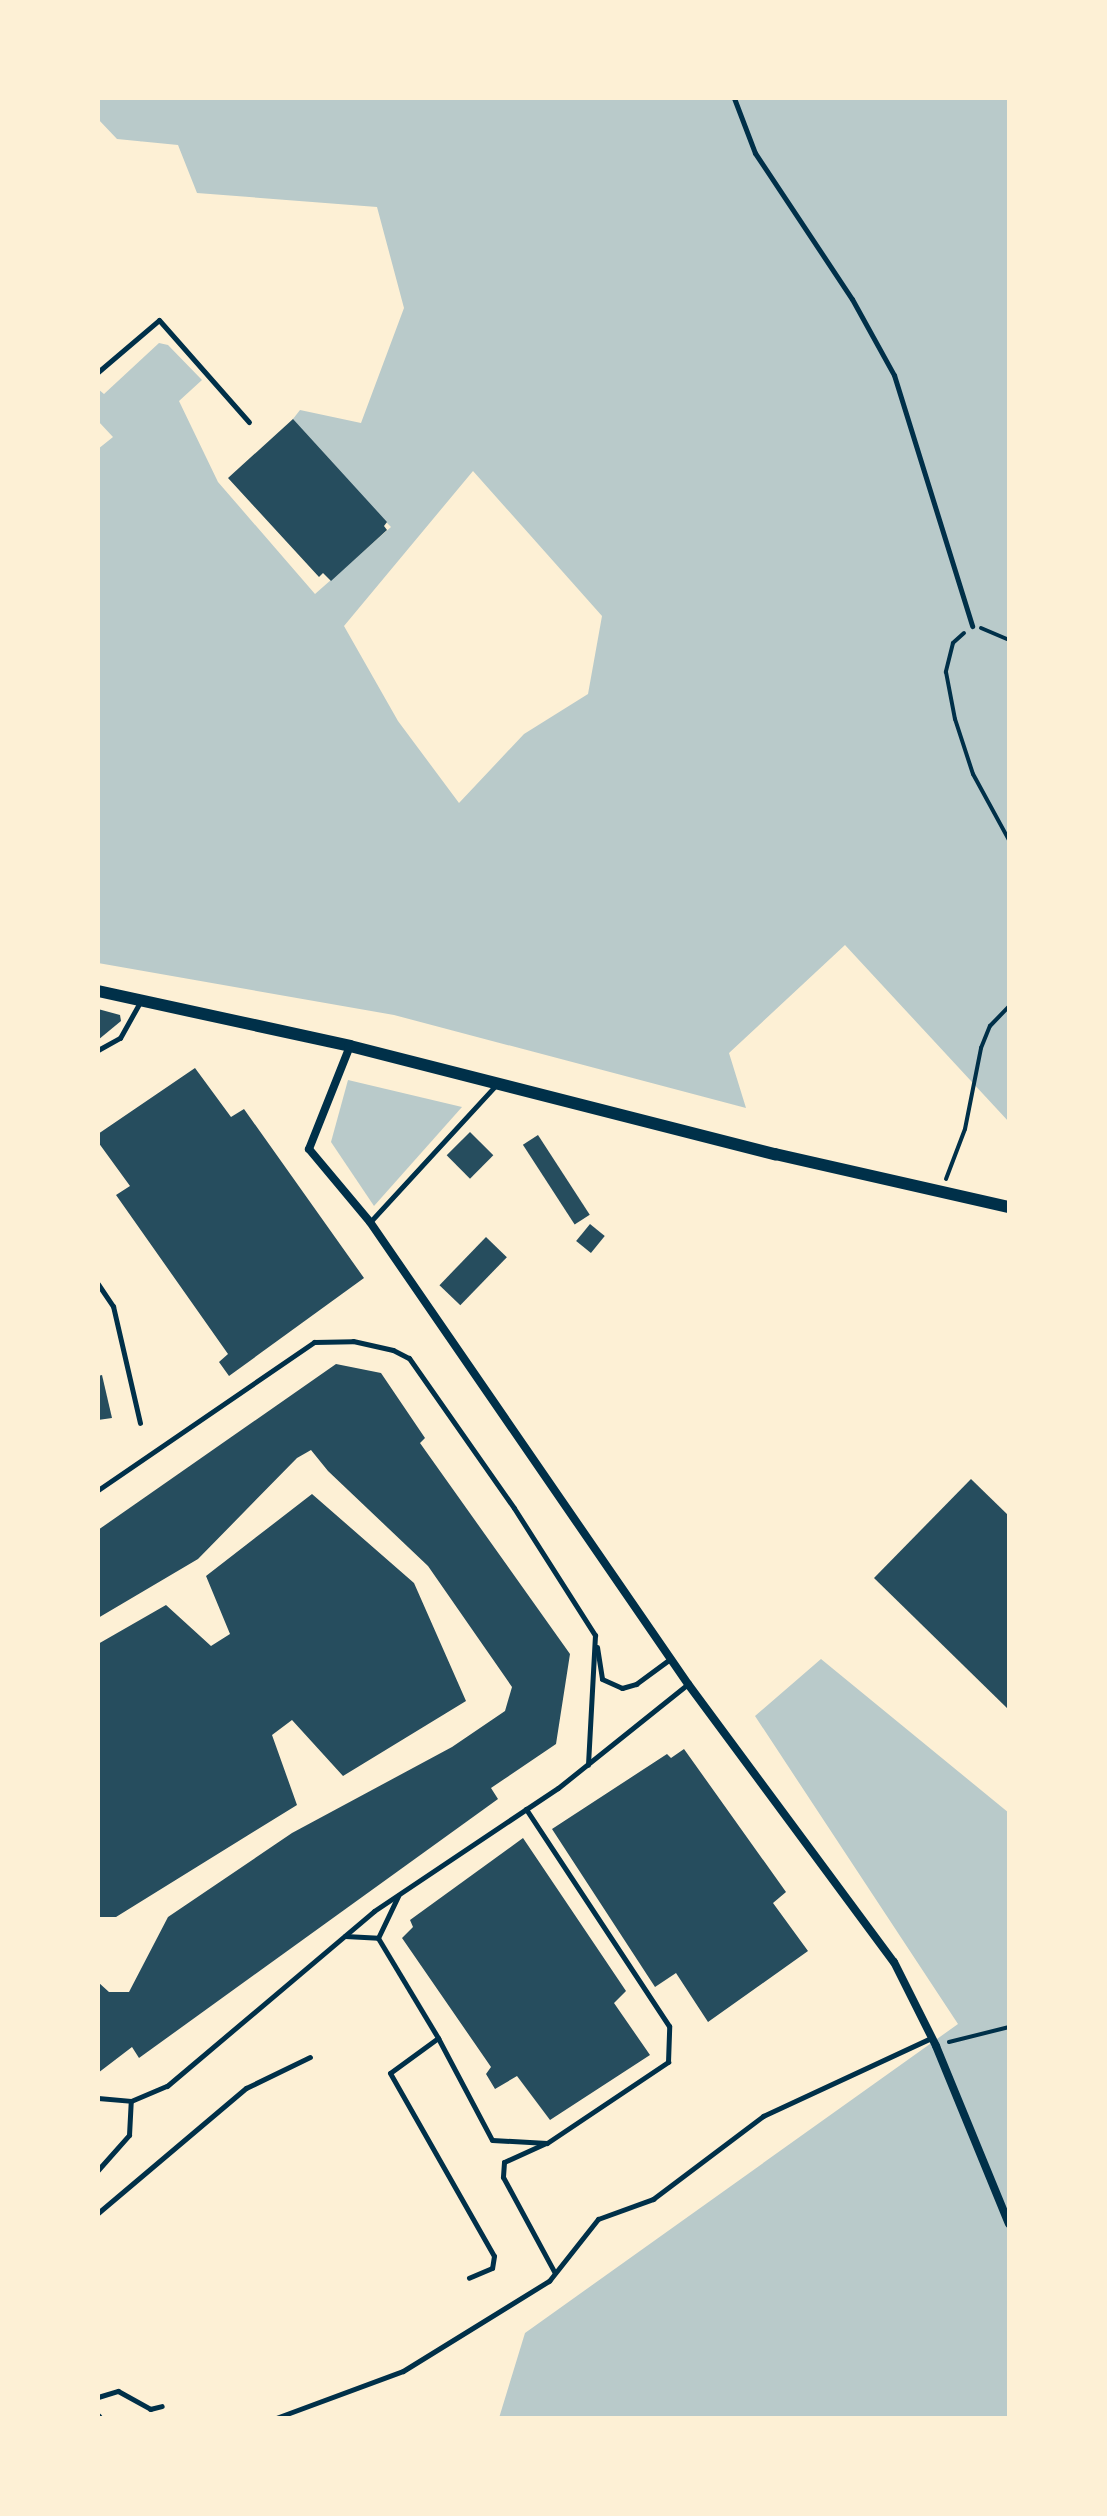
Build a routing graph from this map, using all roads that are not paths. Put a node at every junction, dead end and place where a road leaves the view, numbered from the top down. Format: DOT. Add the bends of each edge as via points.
graph roads {
  1 [pos="734,98"];
  2 [pos="98,372"];
  3 [pos="249,422"];
  4 [pos="972,626"];
  5 [pos="98,991"];
  6 [pos="140,1001"];
  7 [pos="350,1046"];
  8 [pos="98,1050"];
  9 [pos="496,1085"];
  10 [pos="1009,1207"];
  11 [pos="370,1222"];
  12 [pos="98,1284"];
  13 [pos="140,1423"];
  14 [pos="98,1490"];
  15 [pos="595,1635"];
  16 [pos="670,1659"];
  17 [pos="688,1684"];
  18 [pos="588,1765"];
  19 [pos="526,1809"];
  20 [pos="399,1895"];
  21 [pos="345,1936"];
  22 [pos="378,1938"];
  23 [pos="438,2038"];
  24 [pos="933,2042"];
  25 [pos="310,2057"];
  26 [pos="98,2098"];
  27 [pos="131,2101"];
  28 [pos="547,2143"];
  29 [pos="98,2170"];
  30 [pos="98,2213"];
  31 [pos="1009,2224"];
  32 [pos="555,2273"];
  33 [pos="469,2278"];
  34 [pos="98,2397"];
  35 [pos="162,2406"];
  36 [pos="276,2418"];
  1 -- 4 [label="lane" via="755,153 852,299 894,375"];
  2 -- 3 [label="lane" via="159,320"];
  5 -- 6 [label="street"];
  6 -- 7 [label="street"];
  6 -- 8 [label="lane" via="120,1038"];
  7 -- 9 [label="street"];
  7 -- 11 [label="street" via="309,1149"];
  9 -- 10 [label="street"];
  9 -- 11 [label="lane"];
  11 -- 16 [label="street"];
  12 -- 13 [label="lane" via="113,1306"];
  14 -- 15 [label="lane" via="314,1342 353,1341 393,1350 409,1358"];
  15 -- 16 [label="lane" via="602,1679 622,1688"];
  15 -- 18 [label="lane"];
  16 -- 17 [label="street"];
  17 -- 18 [label="lane"];
  17 -- 24 [label="street" via="894,1962"];
  18 -- 19 [label="lane"];
  19 -- 20 [label="lane"];
  19 -- 28 [label="lane" via="669,2026 668,2062"];
  20 -- 21 [label="lane"];
  20 -- 22 [label="lane"];
  21 -- 22 [label="lane"];
  21 -- 27 [label="lane" via="167,2086"];
  22 -- 23 [label="lane"];
  23 -- 28 [label="lane" via="492,2140"];
  23 -- 33 [label="lane" via="390,2073 494,2256 492,2268"];
  24 -- 31 [label="street"];
  24 -- 32 [label="lane" via="763,2116 653,2199 598,2219"];
  25 -- 30 [label="lane" via="246,2088"];
  26 -- 27 [label="lane"];
  27 -- 29 [label="lane" via="129,2135"];
  28 -- 32 [label="lane" via="504,2162 503,2177"];
  32 -- 36 [label="lane" via="403,2371"];
  34 -- 35 [label="lane" via="118,2391 150,2409"];
}
